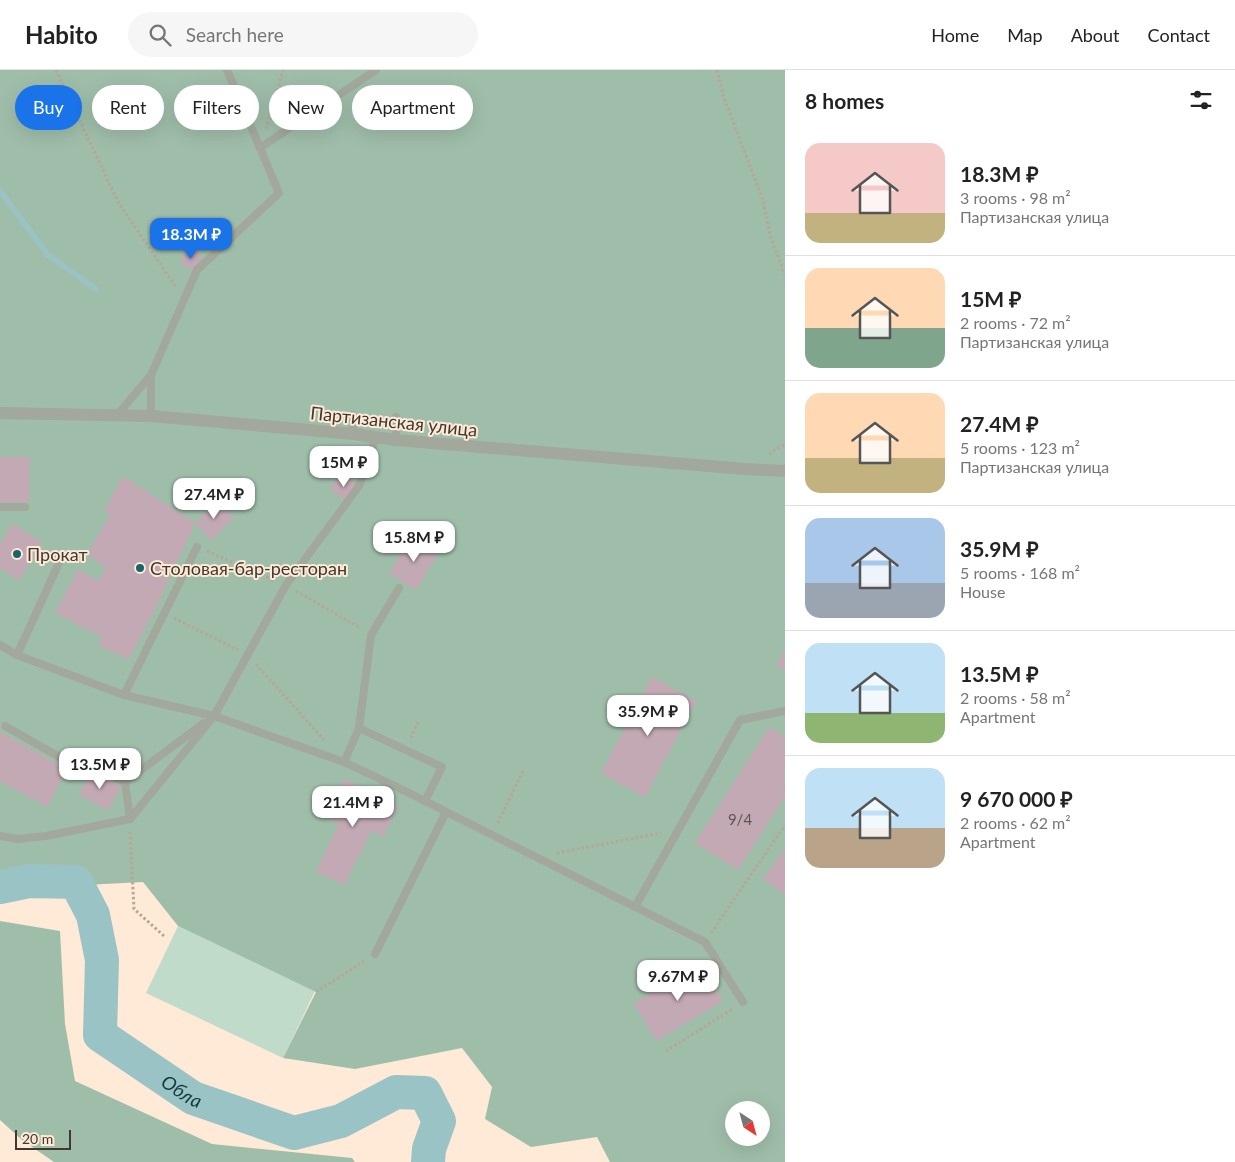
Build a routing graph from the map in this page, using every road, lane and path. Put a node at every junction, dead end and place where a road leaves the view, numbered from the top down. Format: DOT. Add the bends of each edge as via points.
graph roads {
  1 [pos="56,70"];
  2 [pos="228,70"];
  3 [pos="283,70"];
  4 [pos="376,70"];
  5 [pos="717,70"];
  6 [pos="260,148"];
  7 [pos="785,275"];
  8 [pos="184,299"];
  9 [pos="151,375"];
  10 [pos="0,413"];
  11 [pos="117,415"];
  12 [pos="354,415"];
  13 [pos="151,416"];
  14 [pos="396,417"];
  15 [pos="354,434"];
  16 [pos="376,437"];
  17 [pos="396,440"];
  18 [pos="785,470"];
  19 [pos="0,507"];
  20 [pos="25,507"];
  21 [pos="197,547"];
  22 [pos="63,554"];
  23 [pos="286,586"];
  24 [pos="399,588"];
  25 [pos="165,613"];
  26 [pos="371,635"];
  27 [pos="0,645"];
  28 [pos="248,654"];
  29 [pos="17,655"];
  30 [pos="124,695"];
  31 [pos="785,712"];
  32 [pos="214,716"];
  33 [pos="418,721"];
  34 [pos="5,726"];
  35 [pos="359,728"];
  36 [pos="324,741"];
  37 [pos="406,750"];
  38 [pos="344,762"];
  39 [pos="523,771"];
  40 [pos="125,782"];
  41 [pos="425,801"];
  42 [pos="446,812"];
  43 [pos="130,819"];
  44 [pos="785,824"];
  45 [pos="679,830"];
  46 [pos="493,835"];
  47 [pos="0,836"];
  48 [pos="537,857"];
  49 [pos="636,907"];
  50 [pos="164,936"];
  51 [pos="705,942"];
  52 [pos="375,954"];
  53 [pos="316,992"];
  54 [pos="743,1002"];
  55 [pos="666,1051"];
  1 -- 8 [label="path" via="118,202"];
  2 -- 6 [label="lane"];
  3 -- 6 [label="path"];
  4 -- 6 [label="lane"];
  5 -- 7 [label="path" via="724,98 763,200 770,236"];
  6 -- 8 [label="lane" via="279,193 197,270"];
  8 -- 9 [label="lane"];
  9 -- 11 [label="lane"];
  9 -- 13 [label="lane"];
  10 -- 11 [label="street, Партизанская улица"];
  11 -- 13 [label="street, Партизанская улица"];
  12 -- 15 [label="lane"];
  13 -- 15 [label="street, Партизанская улица"];
  14 -- 17 [label="lane"];
  15 -- 16 [label="street, Партизанская улица"];
  16 -- 17 [label="street, Партизанская улица"];
  16 -- 23 [label="lane" via="359,486"];
  17 -- 18 [label="street, Партизанская улица"];
  19 -- 20 [label="lane"];
  21 -- 23 [label="path"];
  21 -- 25 [label="lane"];
  22 -- 29 [label="lane"];
  23 -- 26 [label="path"];
  23 -- 28 [label="lane"];
  24 -- 26 [label="lane"];
  25 -- 28 [label="path"];
  25 -- 30 [label="lane"];
  26 -- 35 [label="lane"];
  27 -- 29 [label="lane"];
  28 -- 32 [label="lane"];
  28 -- 36 [label="path"];
  29 -- 30 [label="lane"];
  30 -- 32 [label="lane"];
  31 -- 45 [label="lane" via="740,720"];
  32 -- 38 [label="lane"];
  32 -- 40 [label="lane"];
  32 -- 43 [label="lane"];
  33 -- 37 [label="path"];
  34 -- 40 [label="lane" via="70,763 91,766"];
  35 -- 37 [label="lane"];
  35 -- 38 [label="lane"];
  37 -- 41 [label="lane" via="442,767"];
  38 -- 41 [label="lane"];
  39 -- 46 [label="path"];
  40 -- 43 [label="lane"];
  41 -- 42 [label="lane"];
  42 -- 46 [label="lane"];
  42 -- 52 [label="lane"];
  43 -- 47 [label="lane" via="17,840"];
  43 -- 50 [label="path" via="134,909"];
  44 -- 51 [label="path"];
  45 -- 48 [label="path"];
  45 -- 49 [label="lane"];
  46 -- 48 [label="lane"];
  48 -- 49 [label="lane"];
  49 -- 51 [label="lane"];
  51 -- 54 [label="lane"];
  52 -- 53 [label="path"];
  54 -- 55 [label="path"];
}
